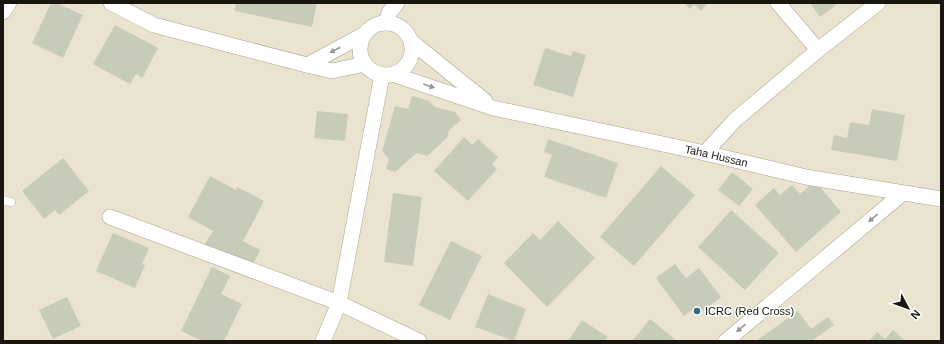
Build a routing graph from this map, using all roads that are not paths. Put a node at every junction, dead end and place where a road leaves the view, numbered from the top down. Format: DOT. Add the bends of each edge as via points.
graph roads {
  1 [pos="9,3"];
  2 [pos="111,3"];
  3 [pos="397,3"];
  4 [pos="778,3"];
  5 [pos="878,3"];
  6 [pos="3,12"];
  7 [pos="386,23"];
  8 [pos="363,35"];
  9 [pos="412,42"];
  10 [pos="818,50"];
  11 [pos="365,64"];
  12 [pos="307,65"];
  13 [pos="387,74"];
  14 [pos="494,108"];
  15 [pos="705,152"];
  16 [pos="903,193"];
  17 [pos="941,199"];
  18 [pos="3,200"];
  19 [pos="11,202"];
  20 [pos="110,217"];
  21 [pos="339,303"];
  22 [pos="323,341"];
  23 [pos="419,341"];
  24 [pos="726,341"];
  1 -- 6 [label="street"];
  2 -- 12 [label="street" via="154,25"];
  3 -- 7 [label="street" via="389,13"];
  4 -- 10 [label="street"];
  5 -- 10 [label="street"];
  7 -- 8 [label="street" via="370,28"];
  7 -- 9 [label="street" via="399,26"];
  8 -- 11 [label="street" via="360,45"];
  8 -- 12 [label="street, one-way"];
  9 -- 13 [label="street" via="408,62 402,69"];
  9 -- 14 [label="street"];
  10 -- 15 [label="street" via="735,120"];
  11 -- 12 [label="street" via="332,71"];
  11 -- 13 [label="street" via="372,71"];
  13 -- 14 [label="street, Taha Hussan, one-way"];
  13 -- 21 [label="street"];
  14 -- 15 [label="street, Taha Hussan"];
  15 -- 16 [label="street, Taha Hussan" via="806,177"];
  16 -- 17 [label="street, Taha Hussan"];
  16 -- 24 [label="street, one-way"];
  18 -- 19 [label="lane"];
  20 -- 21 [label="street"];
  21 -- 22 [label="street"];
  21 -- 23 [label="street"];
}
